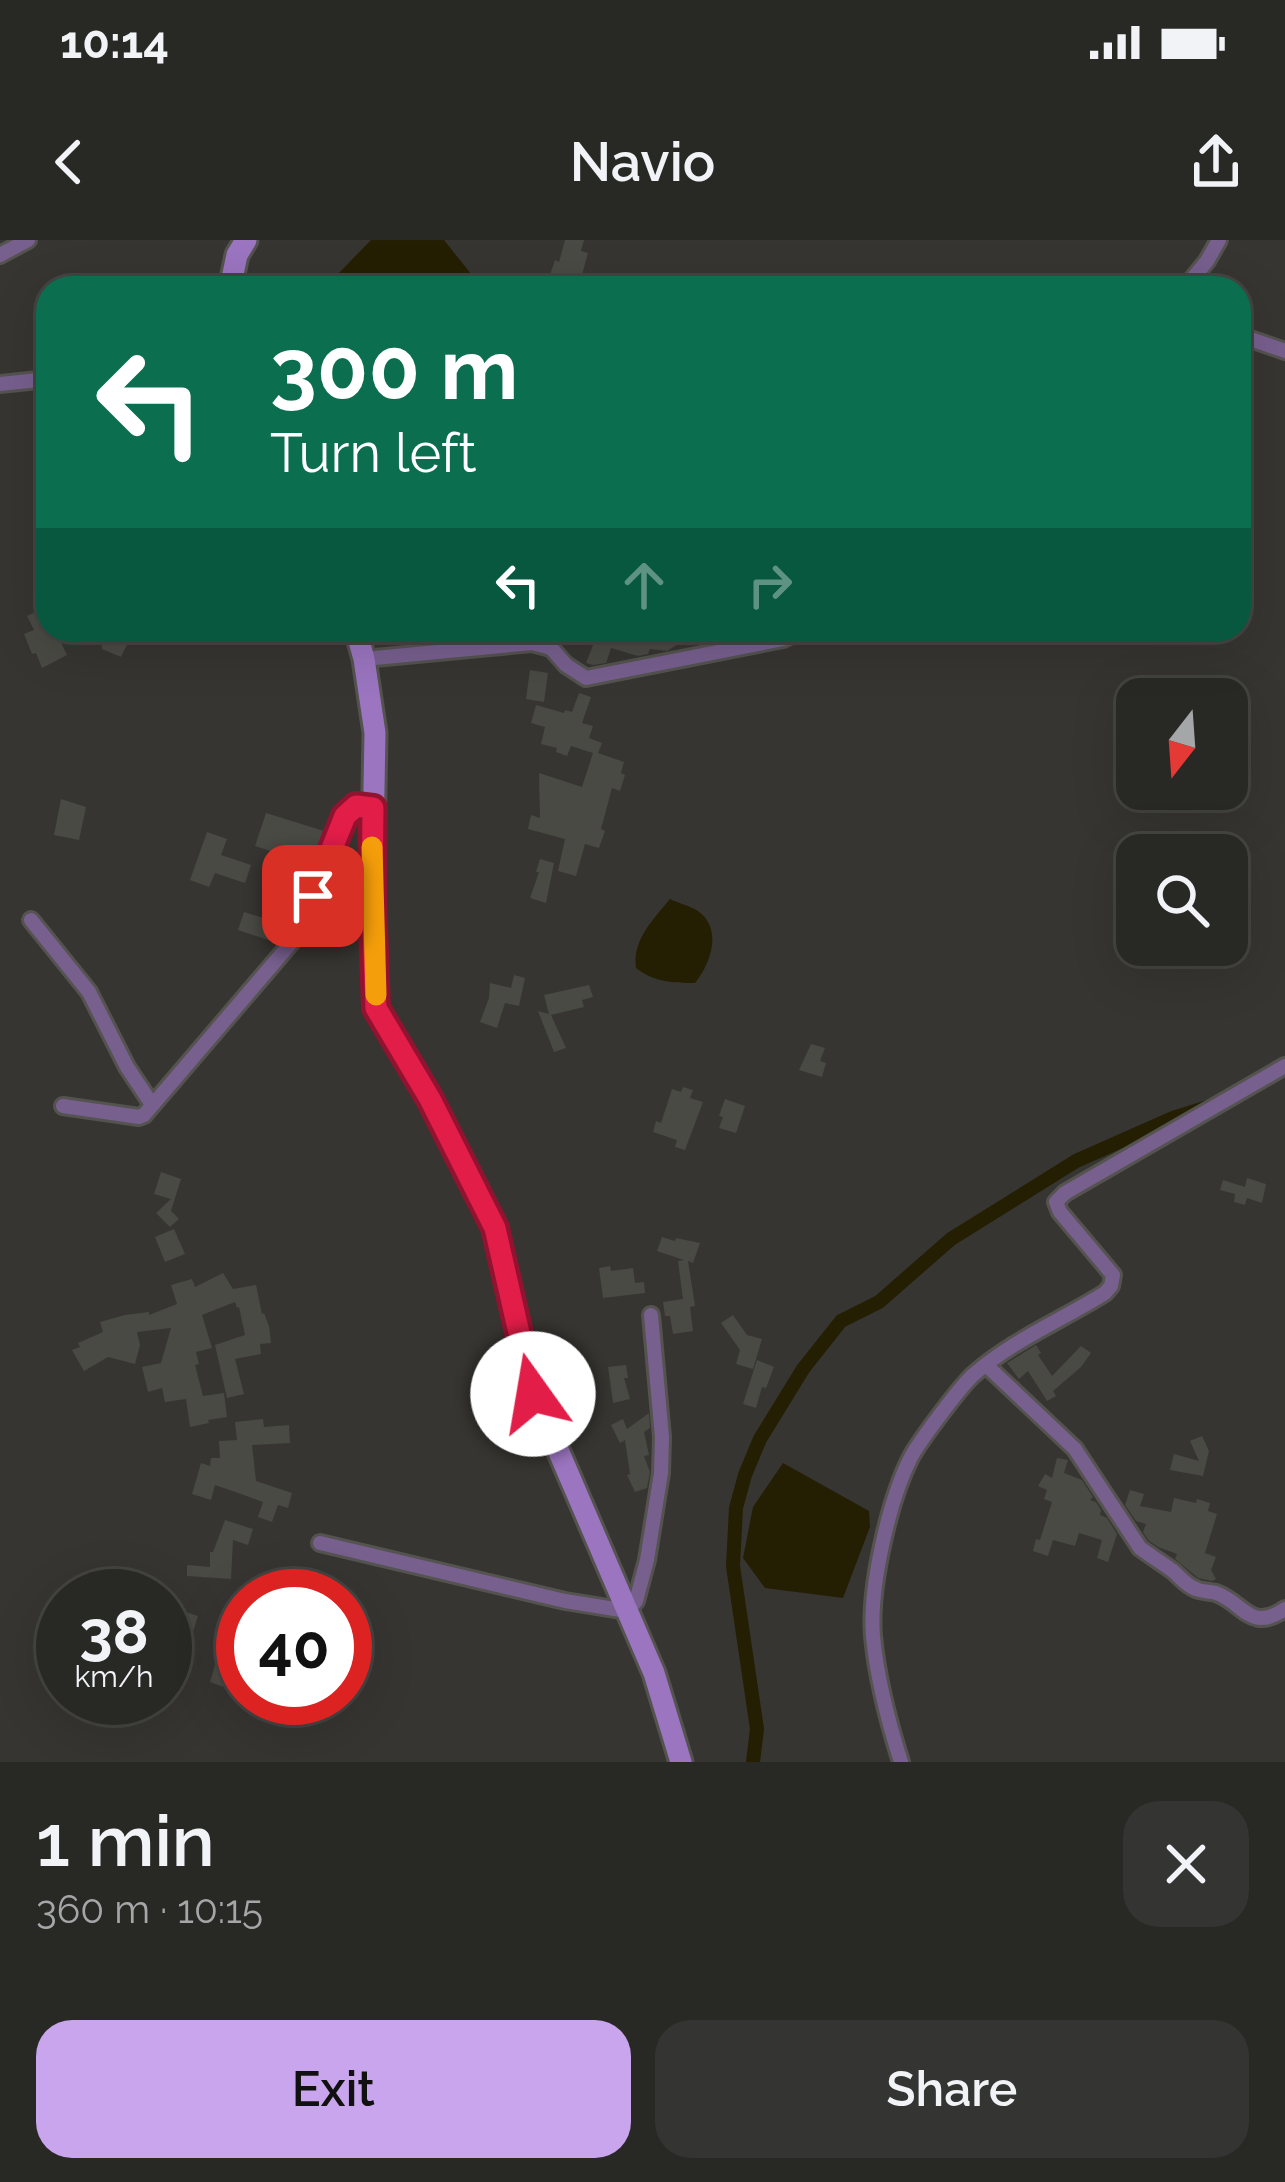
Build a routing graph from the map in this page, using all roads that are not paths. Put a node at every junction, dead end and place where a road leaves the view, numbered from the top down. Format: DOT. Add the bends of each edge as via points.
graph roads {
  1 [pos="28,240"];
  2 [pos="246,240"];
  3 [pos="1219,240"];
  4 [pos="0,255"];
  5 [pos="233,276"];
  6 [pos="1195,276"];
  7 [pos="1251,339"];
  8 [pos="1285,351"];
  9 [pos="36,380"];
  10 [pos="0,384"];
  11 [pos="359,642"];
  12 [pos="767,642"];
  13 [pos="364,659"];
  14 [pos="373,808"];
  15 [pos="31,920"];
  16 [pos="1285,1066"];
  17 [pos="152,1103"];
  18 [pos="63,1106"];
  19 [pos="651,1315"];
  20 [pos="986,1365"];
  21 [pos="320,1543"];
  22 [pos="1285,1609"];
  23 [pos="627,1611"];
  24 [pos="681,1762"];
  25 [pos="901,1762"];
  1 -- 4 [label="street"];
  2 -- 5 [label="street"];
  3 -- 6 [label="street"];
  7 -- 8 [label="street"];
  9 -- 10 [label="street"];
  11 -- 13 [label="street"];
  12 -- 13 [label="street" via="586,677 532,643"];
  13 -- 14 [label="street" via="375,733"];
  14 -- 17 [label="street" via="350,809 297,936"];
  14 -- 23 [label="street" via="376,1008 495,1228 533,1394"];
  15 -- 17 [label="street" via="88,992"];
  16 -- 20 [label="street" via="1065,1193 1056,1202 1060,1212 1113,1275 1111,1286"];
  17 -- 18 [label="street" via="140,1117"];
  19 -- 23 [label="street" via="662,1473 647,1560"];
  20 -- 22 [label="street" via="1075,1449 1140,1548 1192,1588 1219,1594 1246,1614 1263,1619"];
  20 -- 25 [label="street" via="912,1456 880,1563 872,1632"];
  21 -- 23 [label="street"];
  23 -- 24 [label="street"];
}
